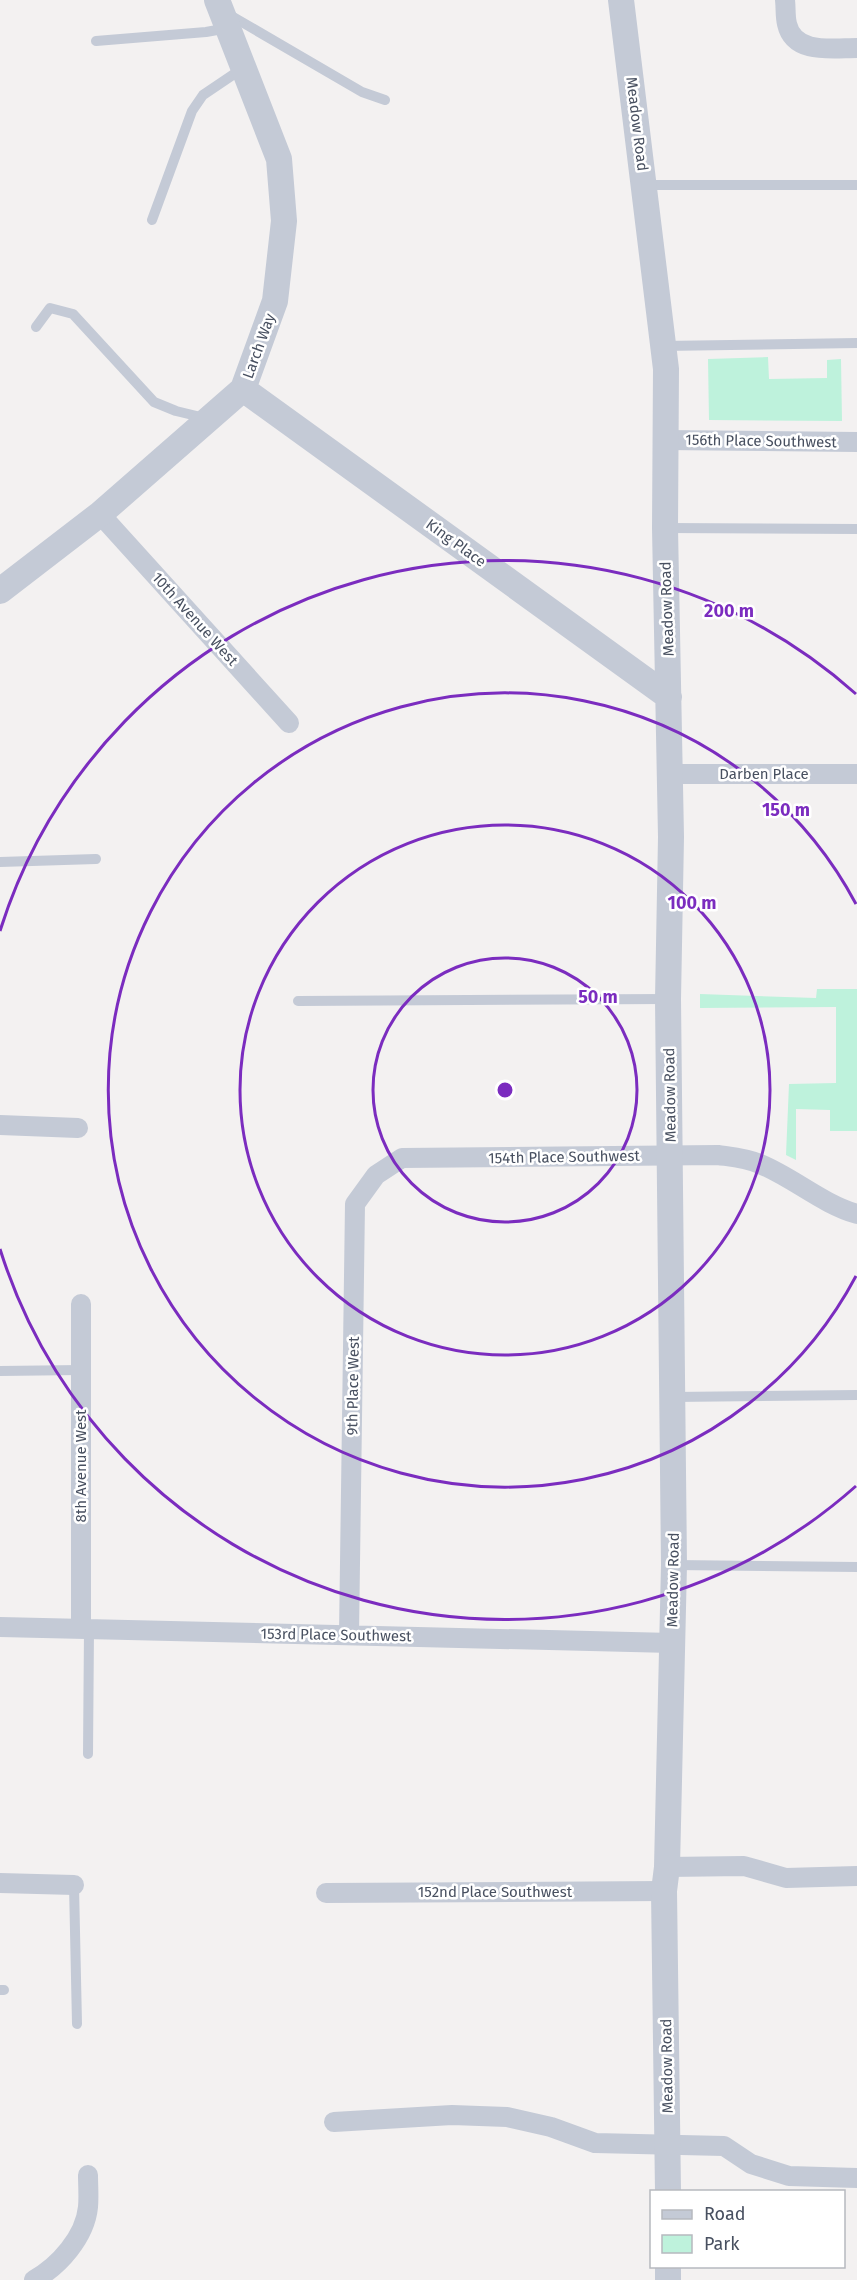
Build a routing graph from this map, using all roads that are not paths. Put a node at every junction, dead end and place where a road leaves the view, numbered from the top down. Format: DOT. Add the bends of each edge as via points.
graph roads {
  1 [pos="621,0"];
  2 [pos="785,0"];
  3 [pos="222,12"];
  4 [pos="96,41"];
  5 [pos="857,48"];
  6 [pos="243,67"];
  7 [pos="386,100"];
  8 [pos="644,185"];
  9 [pos="857,185"];
  10 [pos="152,220"];
  11 [pos="36,327"];
  12 [pos="857,343"];
  13 [pos="663,346"];
  14 [pos="243,389"];
  15 [pos="208,419"];
  16 [pos="665,440"];
  17 [pos="857,442"];
  18 [pos="100,514"];
  19 [pos="665,528"];
  20 [pos="857,529"];
  21 [pos="0,591"];
  22 [pos="669,697"];
  23 [pos="289,723"];
  24 [pos="670,774"];
  25 [pos="857,774"];
  26 [pos="96,859"];
  27 [pos="0,862"];
  28 [pos="668,999"];
  29 [pos="297,1000"];
  30 [pos="0,1125"];
  31 [pos="78,1128"];
  32 [pos="671,1155"];
  33 [pos="402,1158"];
  34 [pos="857,1214"];
  35 [pos="81,1304"];
  36 [pos="81,1370"];
  37 [pos="0,1371"];
  38 [pos="857,1395"];
  39 [pos="673,1397"];
  40 [pos="674,1565"];
  41 [pos="857,1567"];
  42 [pos="0,1627"];
  43 [pos="85,1629"];
  44 [pos="349,1635"];
  45 [pos="672,1643"];
  46 [pos="88,1754"];
  47 [pos="857,1876"];
  48 [pos="665,1879"];
  49 [pos="0,1883"];
  50 [pos="74,1885"];
  51 [pos="326,1893"];
  52 [pos="77,2024"];
  53 [pos="334,2122"];
  54 [pos="668,2143"];
  55 [pos="88,2175"];
  56 [pos="857,2178"];
  57 [pos="668,2190"];
  58 [pos="34,2280"];
  1 -- 8 [label="street, Meadow Road"];
  2 -- 5 [label="street" via="787,26 800,43 813,48"];
  3 -- 4 [label="lane" via="206,32"];
  3 -- 6 [label="street, Larch Way"];
  3 -- 7 [label="lane" via="362,92"];
  6 -- 10 [label="lane" via="203,95 192,111"];
  6 -- 14 [label="street, Larch Way" via="279,159 284,221 275,301"];
  8 -- 9 [label="lane"];
  8 -- 13 [label="street, Meadow Road"];
  11 -- 15 [label="lane" via="50,308 73,314 154,402"];
  12 -- 13 [label="lane"];
  13 -- 16 [label="street, Meadow Road"];
  14 -- 15 [label="street, Larch Way"];
  14 -- 22 [label="street, King Place"];
  15 -- 18 [label="street, Larch Way"];
  16 -- 17 [label="street, 156th Place Southwest"];
  16 -- 19 [label="street, Meadow Road"];
  18 -- 21 [label="street, Larch Way"];
  18 -- 23 [label="street, 10th Avenue West"];
  19 -- 20 [label="lane"];
  19 -- 22 [label="street, Meadow Road"];
  22 -- 24 [label="street, Meadow Road"];
  24 -- 25 [label="street, Darben Place"];
  24 -- 28 [label="street, Meadow Road"];
  26 -- 27 [label="lane"];
  28 -- 29 [label="lane"];
  28 -- 32 [label="street, Meadow Road"];
  30 -- 31 [label="street"];
  32 -- 33 [label="street, 154th Place Southwest"];
  32 -- 34 [label="street, 154th Place Southwest" via="718,1155 758,1163"];
  32 -- 39 [label="street, Meadow Road"];
  33 -- 44 [label="street, 9th Place West" via="376,1175 355,1204"];
  35 -- 36 [label="street, 8th Avenue West"];
  36 -- 37 [label="lane"];
  36 -- 43 [label="street, 8th Avenue West"];
  38 -- 39 [label="lane"];
  39 -- 40 [label="street, Meadow Road"];
  40 -- 41 [label="lane"];
  40 -- 45 [label="street, Meadow Road"];
  42 -- 43 [label="street, 153rd Place Southwest"];
  43 -- 44 [label="street, 153rd Place Southwest"];
  43 -- 46 [label="lane"];
  44 -- 45 [label="street, 153rd Place Southwest"];
  45 -- 48 [label="street, Meadow Road"];
  47 -- 48 [label="street, 152nd Place Southwest" via="786,1878 744,1866"];
  48 -- 51 [label="street, 152nd Place Southwest"];
  48 -- 54 [label="street, Meadow Road"];
  49 -- 50 [label="street"];
  50 -- 52 [label="lane"];
  53 -- 54 [label="street" via="452,2115 507,2117 595,2143"];
  54 -- 56 [label="street" via="724,2146 751,2164 789,2176"];
  54 -- 57 [label="street, Meadow Road"];
  55 -- 58 [label="street" via="88,2210 74,2244 49,2271"];
}
